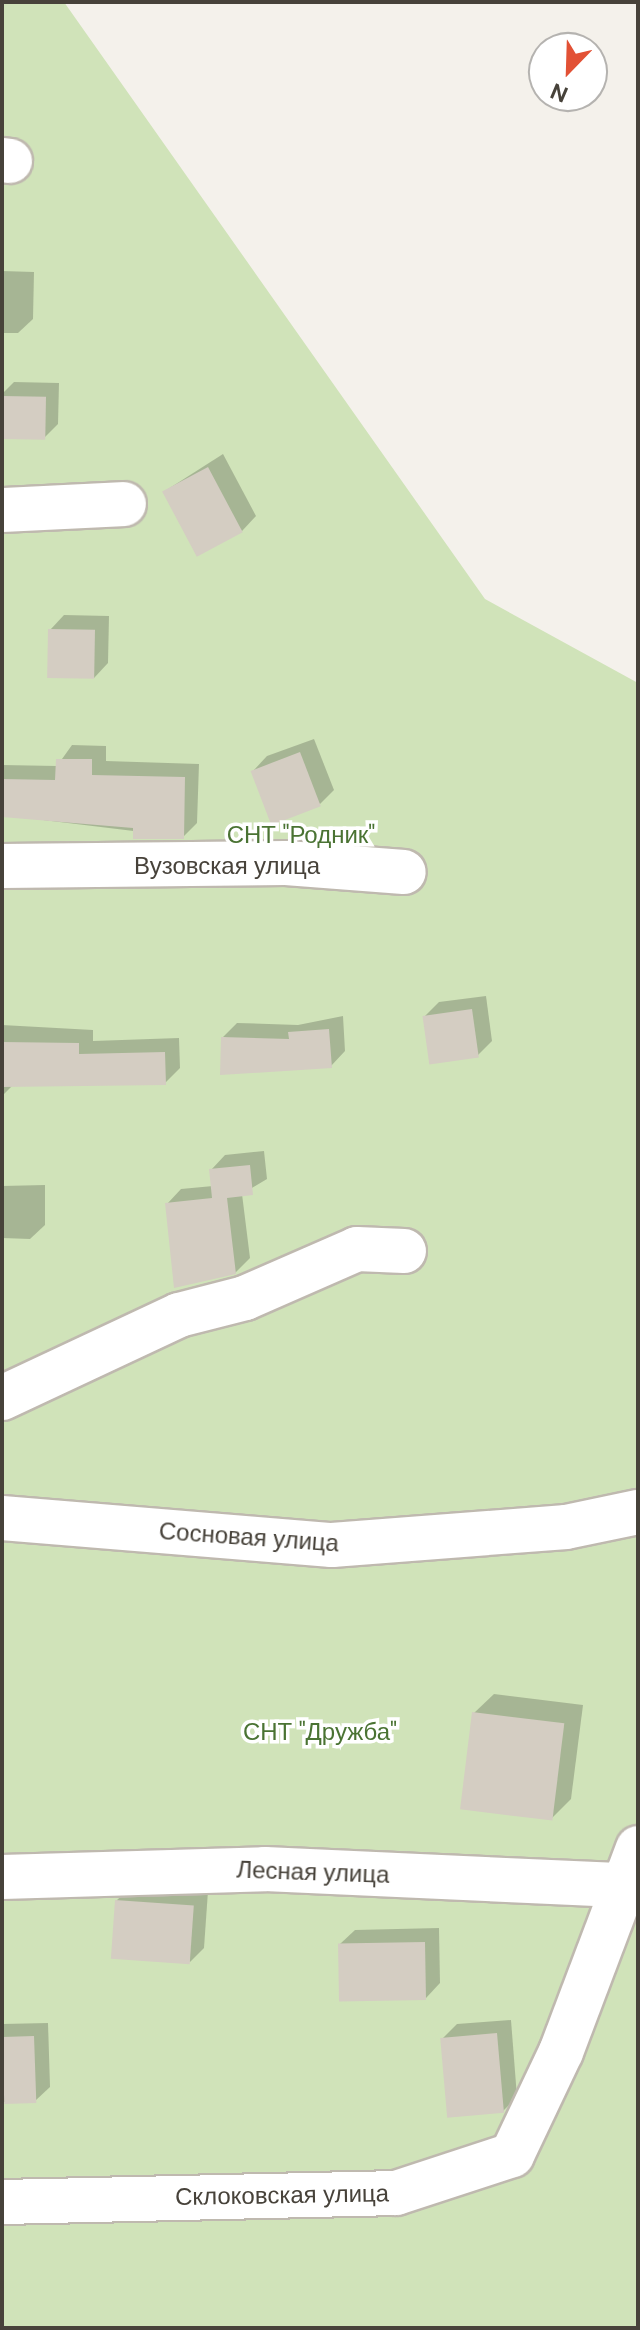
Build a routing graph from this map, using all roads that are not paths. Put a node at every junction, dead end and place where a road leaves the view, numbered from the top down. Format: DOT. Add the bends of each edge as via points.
graph roads {
  1 [pos="124,504"];
  2 [pos="2,510"];
  3 [pos="2,866"];
  4 [pos="404,872"];
  5 [pos="404,1251"];
  6 [pos="2,1398"];
  7 [pos="638,1512"];
  8 [pos="2,1518"];
  9 [pos="631,1867"];
  10 [pos="2,1877"];
  11 [pos="2,2202"];
  1 -- 2 [label="street"];
  3 -- 4 [label="street, Вузовская улица" via="286,863"];
  5 -- 6 [label="street" via="357,1249 245,1298 179,1315"];
  7 -- 8 [label="street, Сосновая улица" via="566,1527 332,1545"];
  9 -- 10 [label="street, Лесная улица"];
  9 -- 11 [label="street, Склоковская улица" via="561,2052 512,2155 396,2193"];
}
